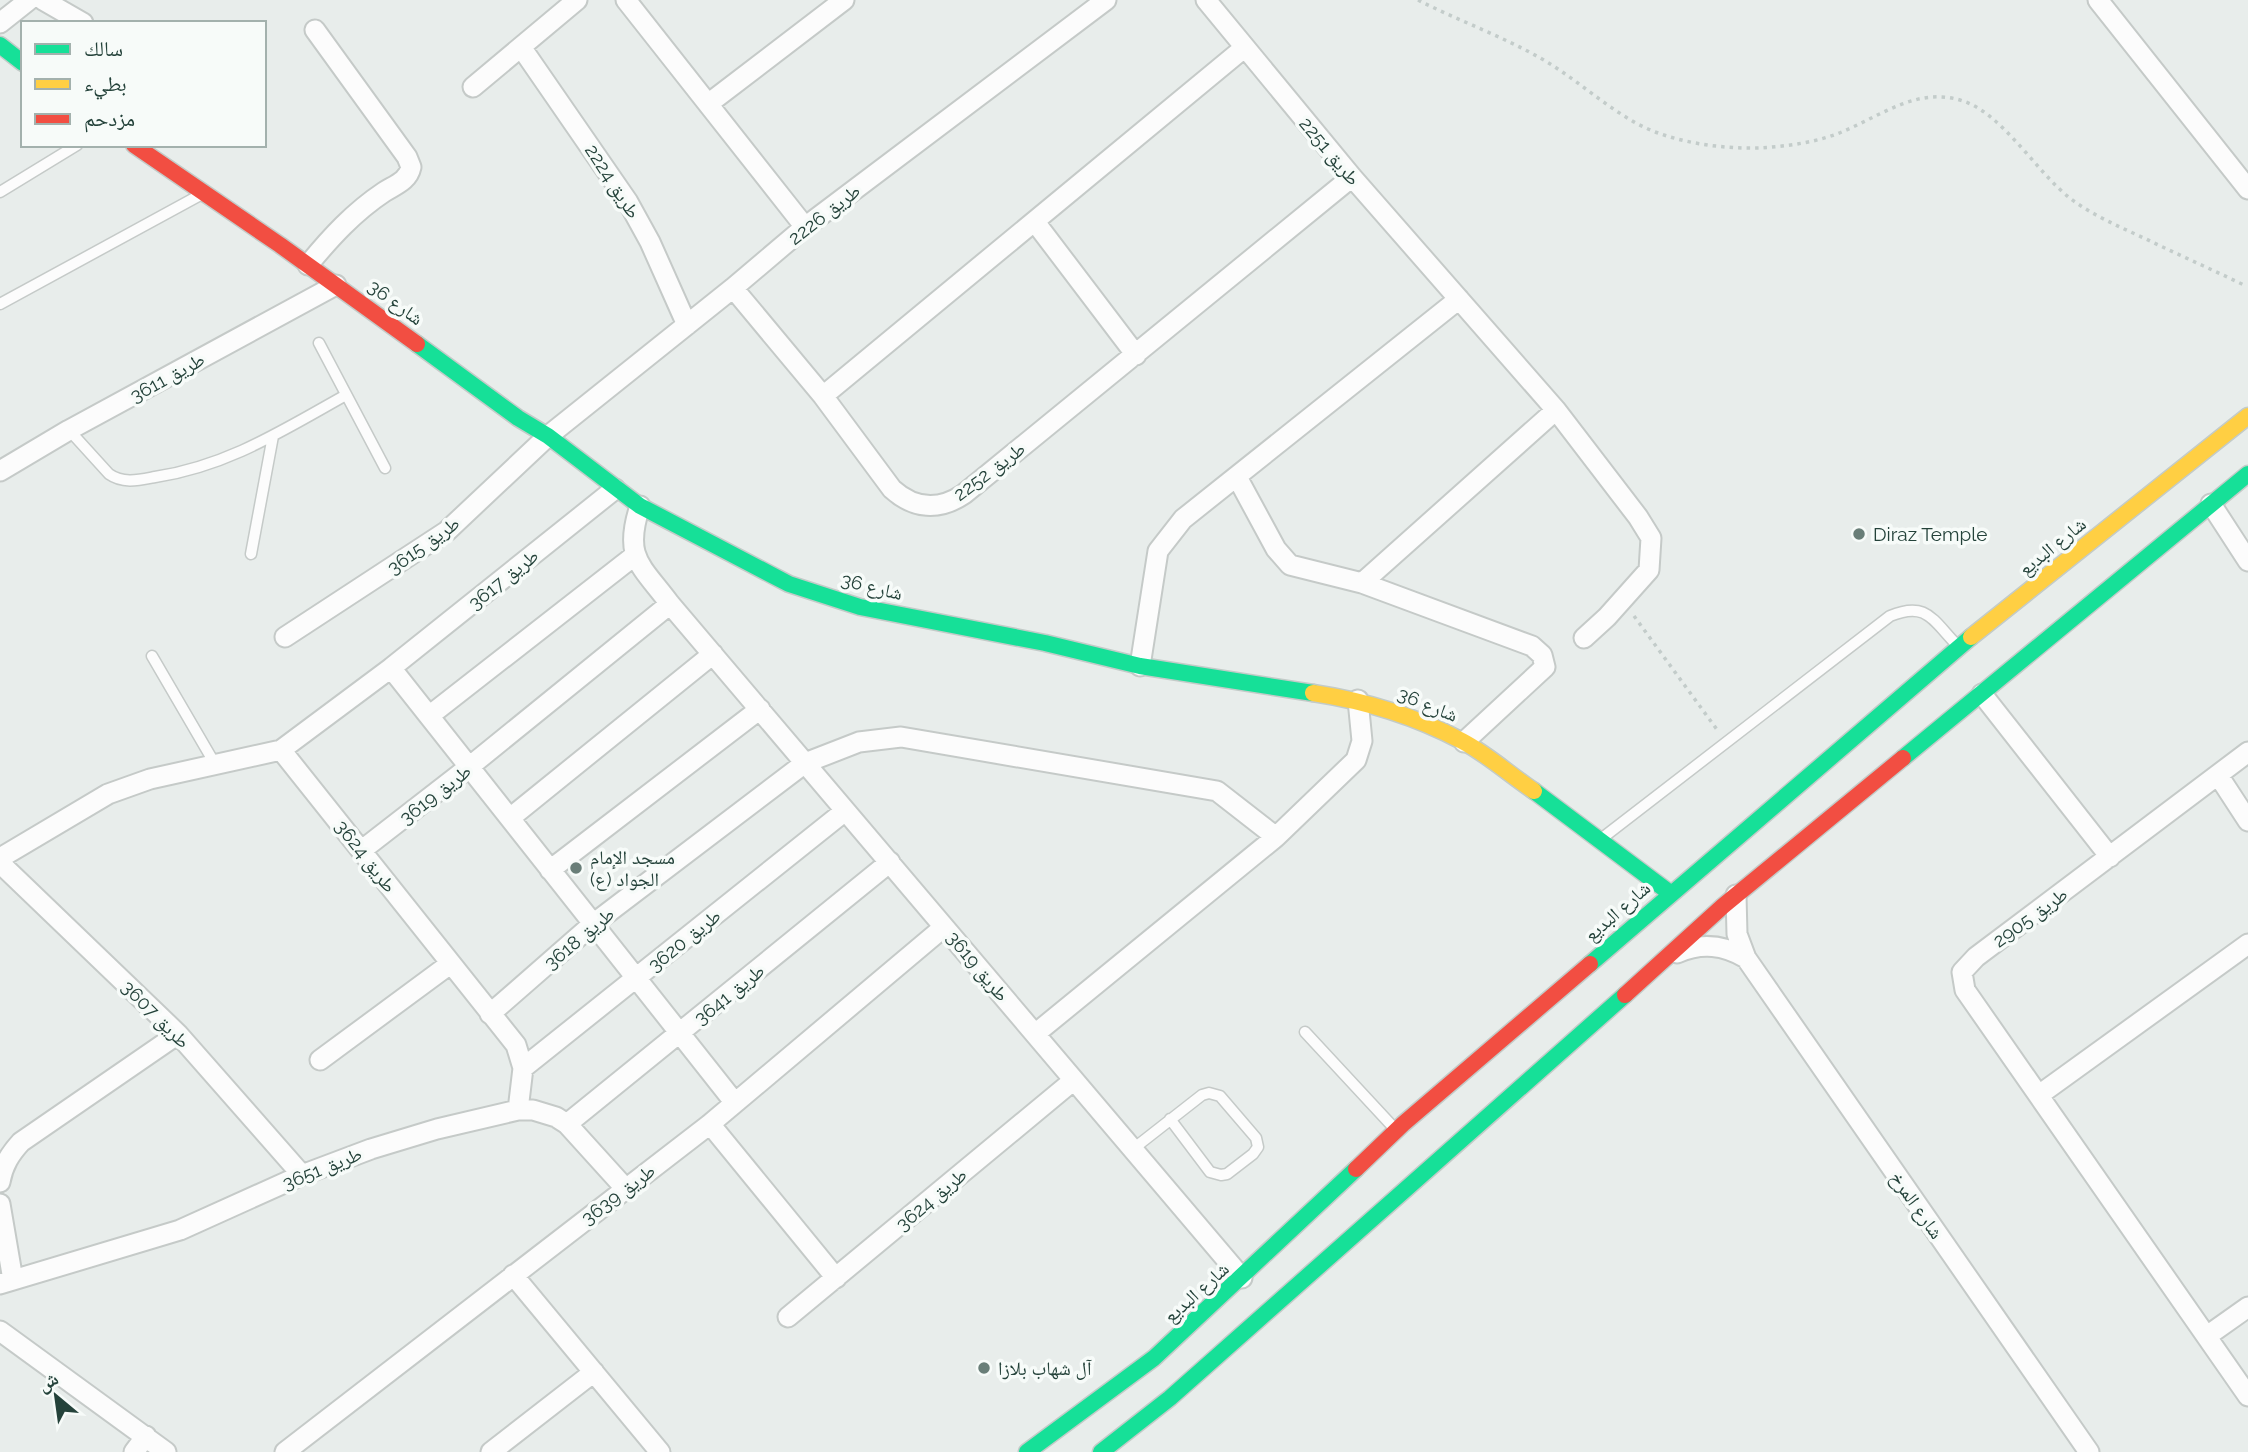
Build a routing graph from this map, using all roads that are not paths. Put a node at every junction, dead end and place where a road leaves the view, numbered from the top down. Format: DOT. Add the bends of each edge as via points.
graph roads {
  1 [pos="29,0"];
  2 [pos="43,0"];
  3 [pos="578,0"];
  4 [pos="625,0"];
  5 [pos="844,0"];
  6 [pos="1105,0"];
  7 [pos="1206,0"];
  8 [pos="2098,0"];
  9 [pos="80,21"];
  10 [pos="0,23"];
  11 [pos="315,30"];
  12 [pos="0,45"];
  13 [pos="521,47"];
  14 [pos="1244,48"];
  15 [pos="21,61"];
  16 [pos="473,87"];
  17 [pos="708,104"];
  18 [pos="74,147"];
  19 [pos="137,147"];
  20 [pos="1352,177"];
  21 [pos="2248,189"];
  22 [pos="0,192"];
  23 [pos="205,192"];
  24 [pos="1035,222"];
  25 [pos="805,227"];
  26 [pos="308,265"];
  27 [pos="336,285"];
  28 [pos="733,288"];
  29 [pos="1459,299"];
  30 [pos="0,304"];
  31 [pos="687,325"];
  32 [pos="319,344"];
  33 [pos="1136,355"];
  34 [pos="346,394"];
  35 [pos="823,396"];
  36 [pos="1556,410"];
  37 [pos="2248,416"];
  38 [pos="69,430"];
  39 [pos="274,436"];
  40 [pos="548,436"];
  41 [pos="386,468"];
  42 [pos="0,471"];
  43 [pos="2248,474"];
  44 [pos="1237,477"];
  45 [pos="615,489"];
  46 [pos="2211,504"];
  47 [pos="640,506"];
  48 [pos="251,554"];
  49 [pos="634,556"];
  50 [pos="2248,561"];
  51 [pos="1362,583"];
  52 [pos="670,604"];
  53 [pos="285,637"];
  54 [pos="1584,638"];
  55 [pos="1959,647"];
  56 [pos="713,654"];
  57 [pos="152,656"];
  58 [pos="1140,666"];
  59 [pos="391,668"];
  60 [pos="1982,694"];
  61 [pos="1358,700"];
  62 [pos="760,709"];
  63 [pos="429,716"];
  64 [pos="1464,742"];
  65 [pos="281,750"];
  66 [pos="2248,752"];
  67 [pos="805,763"];
  68 [pos="215,764"];
  69 [pos="469,767"];
  70 [pos="2218,775"];
  71 [pos="845,811"];
  72 [pos="510,818"];
  73 [pos="2248,821"];
  74 [pos="1276,838"];
  75 [pos="1600,839"];
  76 [pos="362,850"];
  77 [pos="2110,857"];
  78 [pos="0,860"];
  79 [pos="890,862"];
  80 [pos="550,870"];
  81 [pos="1670,893"];
  82 [pos="1737,895"];
  83 [pos="593,924"];
  84 [pos="944,927"];
  85 [pos="2248,944"];
  86 [pos="1746,958"];
  87 [pos="1665,960"];
  88 [pos="450,964"];
  89 [pos="636,978"];
  90 [pos="490,1014"];
  91 [pos="1306,1032"];
  92 [pos="178,1034"];
  93 [pos="680,1034"];
  94 [pos="1035,1034"];
  95 [pos="320,1060"];
  96 [pos="523,1069"];
  97 [pos="1074,1080"];
  98 [pos="2039,1095"];
  99 [pos="735,1103"];
  100 [pos="518,1110"];
  101 [pos="1170,1119"];
  102 [pos="567,1124"];
  103 [pos="710,1124"];
  104 [pos="1396,1130"];
  105 [pos="1133,1149"];
  106 [pos="302,1175"];
  107 [pos="0,1182"];
  108 [pos="625,1188"];
  109 [pos="0,1205"];
  110 [pos="513,1275"];
  111 [pos="836,1278"];
  112 [pos="1242,1279"];
  113 [pos="6,1282"];
  114 [pos="2248,1307"];
  115 [pos="788,1317"];
  116 [pos="0,1331"];
  117 [pos="2207,1336"];
  118 [pos="594,1373"];
  119 [pos="2248,1396"];
  120 [pos="146,1436"];
  121 [pos="134,1452"];
  122 [pos="166,1452"];
  123 [pos="285,1452"];
  124 [pos="491,1452"];
  125 [pos="660,1452"];
  126 [pos="1027,1452"];
  127 [pos="1101,1452"];
  128 [pos="2089,1452"];
  1 -- 10 [label="street"];
  2 -- 9 [label="street"];
  3 -- 13 [label="street"];
  4 -- 17 [label="street"];
  5 -- 17 [label="street"];
  6 -- 25 [label="street, طريق 2226"];
  7 -- 14 [label="street, طريق 2251"];
  8 -- 21 [label="street"];
  11 -- 26 [label="street" via="411,167 406,178 332,235"];
  12 -- 15 [label="main road"];
  13 -- 16 [label="street"];
  13 -- 31 [label="street, طريق 2224" via="628,202"];
  14 -- 20 [label="street, طريق 2251"];
  14 -- 24 [label="street"];
  17 -- 25 [label="street"];
  18 -- 22 [label="lane"];
  19 -- 23 [label="main road, شارع 36"];
  20 -- 29 [label="street, طريق 2251"];
  20 -- 33 [label="street, طريق 2252"];
  23 -- 26 [label="main road, شارع 36"];
  23 -- 30 [label="lane"];
  24 -- 33 [label="street"];
  24 -- 35 [label="street"];
  25 -- 28 [label="street, طريق 2226"];
  26 -- 27 [label="main road, شارع 36"];
  27 -- 38 [label="street, طريق 3611"];
  27 -- 40 [label="main road, شارع 36"];
  28 -- 31 [label="street, طريق 2226"];
  28 -- 35 [label="street, طريق 2252"];
  29 -- 36 [label="street, طريق 2251"];
  29 -- 44 [label="street"];
  31 -- 40 [label="street, طريق 2226"];
  32 -- 34 [label="lane"];
  33 -- 35 [label="street, طريق 2252" via="964,494 936,506 917,505 899,496"];
  34 -- 39 [label="lane"];
  34 -- 41 [label="lane"];
  36 -- 51 [label="street"];
  36 -- 54 [label="street, طريق 2251" via="1651,538 1649,570"];
  37 -- 55 [label="main road, شارع البديع"];
  38 -- 39 [label="lane" via="109,474 130,481 218,462"];
  38 -- 42 [label="street, طريق 3611"];
  39 -- 48 [label="lane"];
  40 -- 45 [label="main road, شارع 36"];
  40 -- 53 [label="street, طريق 3615" via="447,531"];
  43 -- 46 [label="main road"];
  44 -- 51 [label="street" via="1276,549 1290,565"];
  44 -- 58 [label="street" via="1183,519 1158,551"];
  45 -- 47 [label="main road, شارع 36"];
  45 -- 59 [label="street, طريق 3617"];
  46 -- 50 [label="street"];
  46 -- 60 [label="main road"];
  47 -- 49 [label="street" via="632,530"];
  47 -- 58 [label="main road, شارع 36" via="789,584 860,607"];
  49 -- 52 [label="street, طريق 3619"];
  49 -- 63 [label="street"];
  51 -- 64 [label="street" via="1532,646 1542,655 1545,667"];
  52 -- 56 [label="street, طريق 3619"];
  52 -- 69 [label="street, طريق 3619"];
  55 -- 75 [label="lane" via="1927,612 1908,609 1889,617"];
  55 -- 81 [label="main road, شارع البديع"];
  56 -- 62 [label="street, طريق 3619"];
  56 -- 72 [label="street"];
  57 -- 68 [label="lane"];
  58 -- 61 [label="main road, شارع 36"];
  59 -- 63 [label="street"];
  59 -- 65 [label="street, طريق 3617"];
  60 -- 77 [label="street"];
  60 -- 82 [label="main road"];
  61 -- 64 [label="main road, شارع 36"];
  61 -- 74 [label="street" via="1362,741 1356,760"];
  62 -- 67 [label="street, طريق 3619"];
  62 -- 80 [label="street"];
  63 -- 69 [label="street"];
  64 -- 75 [label="main road, شارع 36"];
  65 -- 68 [label="street"];
  65 -- 76 [label="street, طريق 3624"];
  66 -- 70 [label="street, طريق 2905"];
  67 -- 71 [label="street, طريق 3619"];
  67 -- 74 [label="street, طريق 3618" via="859,742 901,737 1217,791"];
  67 -- 83 [label="street, طريق 3618"];
  68 -- 78 [label="street" via="108,794"];
  69 -- 72 [label="street"];
  69 -- 76 [label="street, طريق 3619"];
  70 -- 73 [label="street"];
  70 -- 77 [label="street, طريق 2905"];
  71 -- 79 [label="street, طريق 3619"];
  71 -- 89 [label="street, طريق 3620"];
  72 -- 80 [label="street"];
  74 -- 94 [label="street"];
  75 -- 81 [label="main road, شارع 36"];
  76 -- 88 [label="street, طريق 3624"];
  77 -- 98 [label="street, طريق 2905" via="1962,972 1965,990"];
  78 -- 92 [label="street, طريق 3607"];
  79 -- 84 [label="street, طريق 3619"];
  79 -- 93 [label="street, طريق 3641"];
  80 -- 83 [label="street"];
  81 -- 104 [label="main road, شارع البديع"];
  82 -- 86 [label="street, شارع المرخ" via="1735,921"];
  82 -- 87 [label="main road"];
  83 -- 89 [label="street"];
  83 -- 90 [label="street, طريق 3618"];
  84 -- 94 [label="street, طريق 3619"];
  84 -- 99 [label="street, طريق 3639"];
  85 -- 98 [label="street"];
  86 -- 87 [label="street" via="1712,946 1687,948"];
  86 -- 128 [label="street, شارع المرخ"];
  87 -- 127 [label="main road" via="1170,1398"];
  88 -- 90 [label="street, طريق 3624"];
  88 -- 95 [label="street"];
  89 -- 93 [label="street"];
  89 -- 96 [label="street, طريق 3620"];
  90 -- 96 [label="street, طريق 3624" via="516,1045"];
  91 -- 104 [label="lane"];
  92 -- 106 [label="street, طريق 3607"];
  92 -- 107 [label="street" via="21,1142 2,1168"];
  93 -- 99 [label="street"];
  93 -- 102 [label="street, طريق 3641"];
  94 -- 97 [label="street, طريق 3619"];
  96 -- 100 [label="street, طريق 3624"];
  97 -- 105 [label="street, طريق 3619"];
  97 -- 111 [label="street, طريق 3624"];
  98 -- 117 [label="street, طريق 2905"];
  99 -- 103 [label="street, طريق 3639"];
  100 -- 102 [label="street, طريق 3651" via="533,1110"];
  100 -- 106 [label="street, طريق 3651" via="370,1149"];
  101 -- 101 [label="lane" via="1202,1095 1220,1096 1256,1138 1258,1147 1227,1174 1210,1172"];
  101 -- 105 [label="lane"];
  102 -- 108 [label="street, طريق 3651"];
  103 -- 108 [label="street, طريق 3639"];
  103 -- 111 [label="street"];
  104 -- 112 [label="main road, شارع البديع"];
  105 -- 112 [label="street, طريق 3619"];
  106 -- 113 [label="street, طريق 3651" via="180,1230"];
  108 -- 110 [label="street, طريق 3639"];
  109 -- 113 [label="street"];
  110 -- 118 [label="street"];
  110 -- 123 [label="street, طريق 3639"];
  111 -- 115 [label="street, طريق 3624"];
  112 -- 126 [label="main road, شارع البديع" via="1154,1359"];
  114 -- 117 [label="street"];
  116 -- 120 [label="street"];
  117 -- 119 [label="street, طريق 2905"];
  118 -- 124 [label="street"];
  118 -- 125 [label="street"];
  120 -- 121 [label="street"];
  120 -- 122 [label="street"];
}
